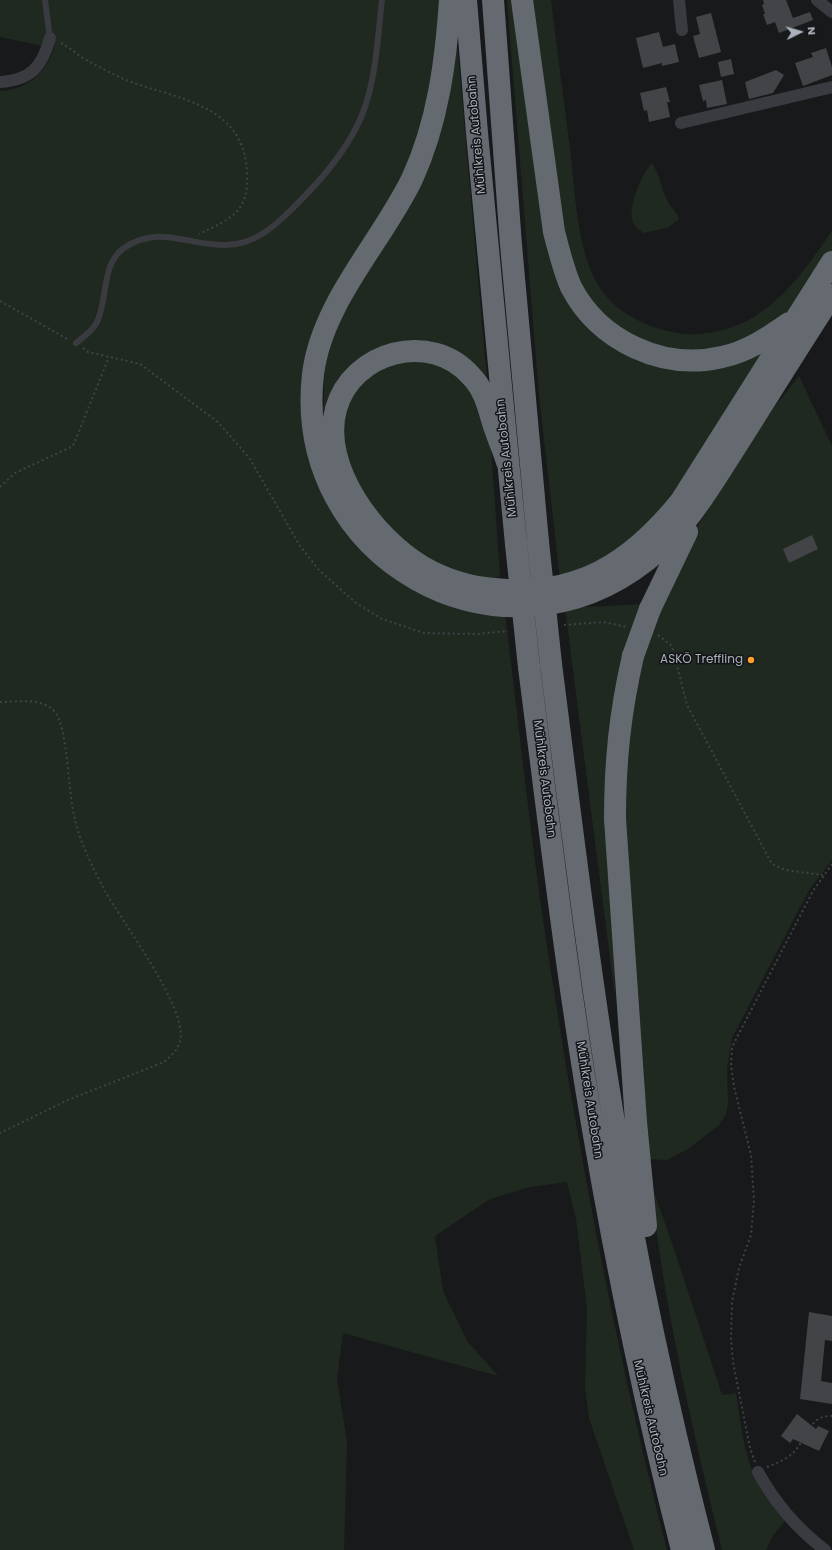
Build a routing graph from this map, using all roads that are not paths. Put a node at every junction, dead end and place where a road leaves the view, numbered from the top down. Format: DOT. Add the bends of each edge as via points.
graph roads {
  1 [pos="45,0"];
  2 [pos="382,0"];
  3 [pos="450,0"];
  4 [pos="466,0"];
  5 [pos="493,0"];
  6 [pos="522,0"];
  7 [pos="679,0"];
  8 [pos="817,0"];
  9 [pos="832,12"];
  10 [pos="682,30"];
  11 [pos="50,38"];
  12 [pos="0,82"];
  13 [pos="832,88"];
  14 [pos="681,123"];
  15 [pos="832,262"];
  16 [pos="832,295"];
  17 [pos="796,318"];
  18 [pos="76,343"];
  19 [pos="508,462"];
  20 [pos="700,501"];
  21 [pos="648,1306"];
  22 [pos="758,1472"];
  23 [pos="682,1550"];
  24 [pos="704,1550"];
  25 [pos="825,1550"];
  1 -- 11 [label="lane"];
  2 -- 18 [label="lane" via="373,73 366,104 356,129 323,178 282,219 259,237 228,245 202,244 160,235 141,238 123,249 111,262 97,324"];
  3 -- 20 [label="highway" via="442,81 426,142 412,178 349,283 318,349 313,374 313,426 320,458 336,497 363,537 401,572 434,590 461,599 511,606 557,602 610,584 629,573 663,546"];
  4 -- 19 [label="highway, Mühlkreis Autobahn"];
  5 -- 21 [label="highway, Mühlkreis Autobahn, bridge" via="511,245 551,664 598,1020 616,1136"];
  6 -- 17 [label="highway" via="554,232 565,270 584,306 602,326 640,350 660,357 682,360 723,357 742,351"];
  7 -- 10 [label="street"];
  8 -- 9 [label="street"];
  11 -- 12 [label="street" via="40,64 32,72"];
  13 -- 14 [label="street"];
  15 -- 17 [label="highway"];
  16 -- 20 [label="highway"];
  17 -- 19 [label="highway" via="681,501 662,525 632,553 600,572 538,590 514,591 463,584 443,577 422,567 382,535 351,492 340,468 334,448 336,409 352,378 378,358 406,351 421,351 449,358 472,376 481,389"];
  19 -- 23 [label="highway, Mühlkreis Autobahn, bridge" via="529,666 558,897 594,1134 626,1311"];
  20 -- 21 [label="highway, bridge" via="650,609 634,656 620,722 615,783 615,819 641,1184 649,1253"];
  21 -- 24 [label="highway, Mühlkreis Autobahn"];
  22 -- 25 [label="street" via="768,1492 793,1523"];
}
